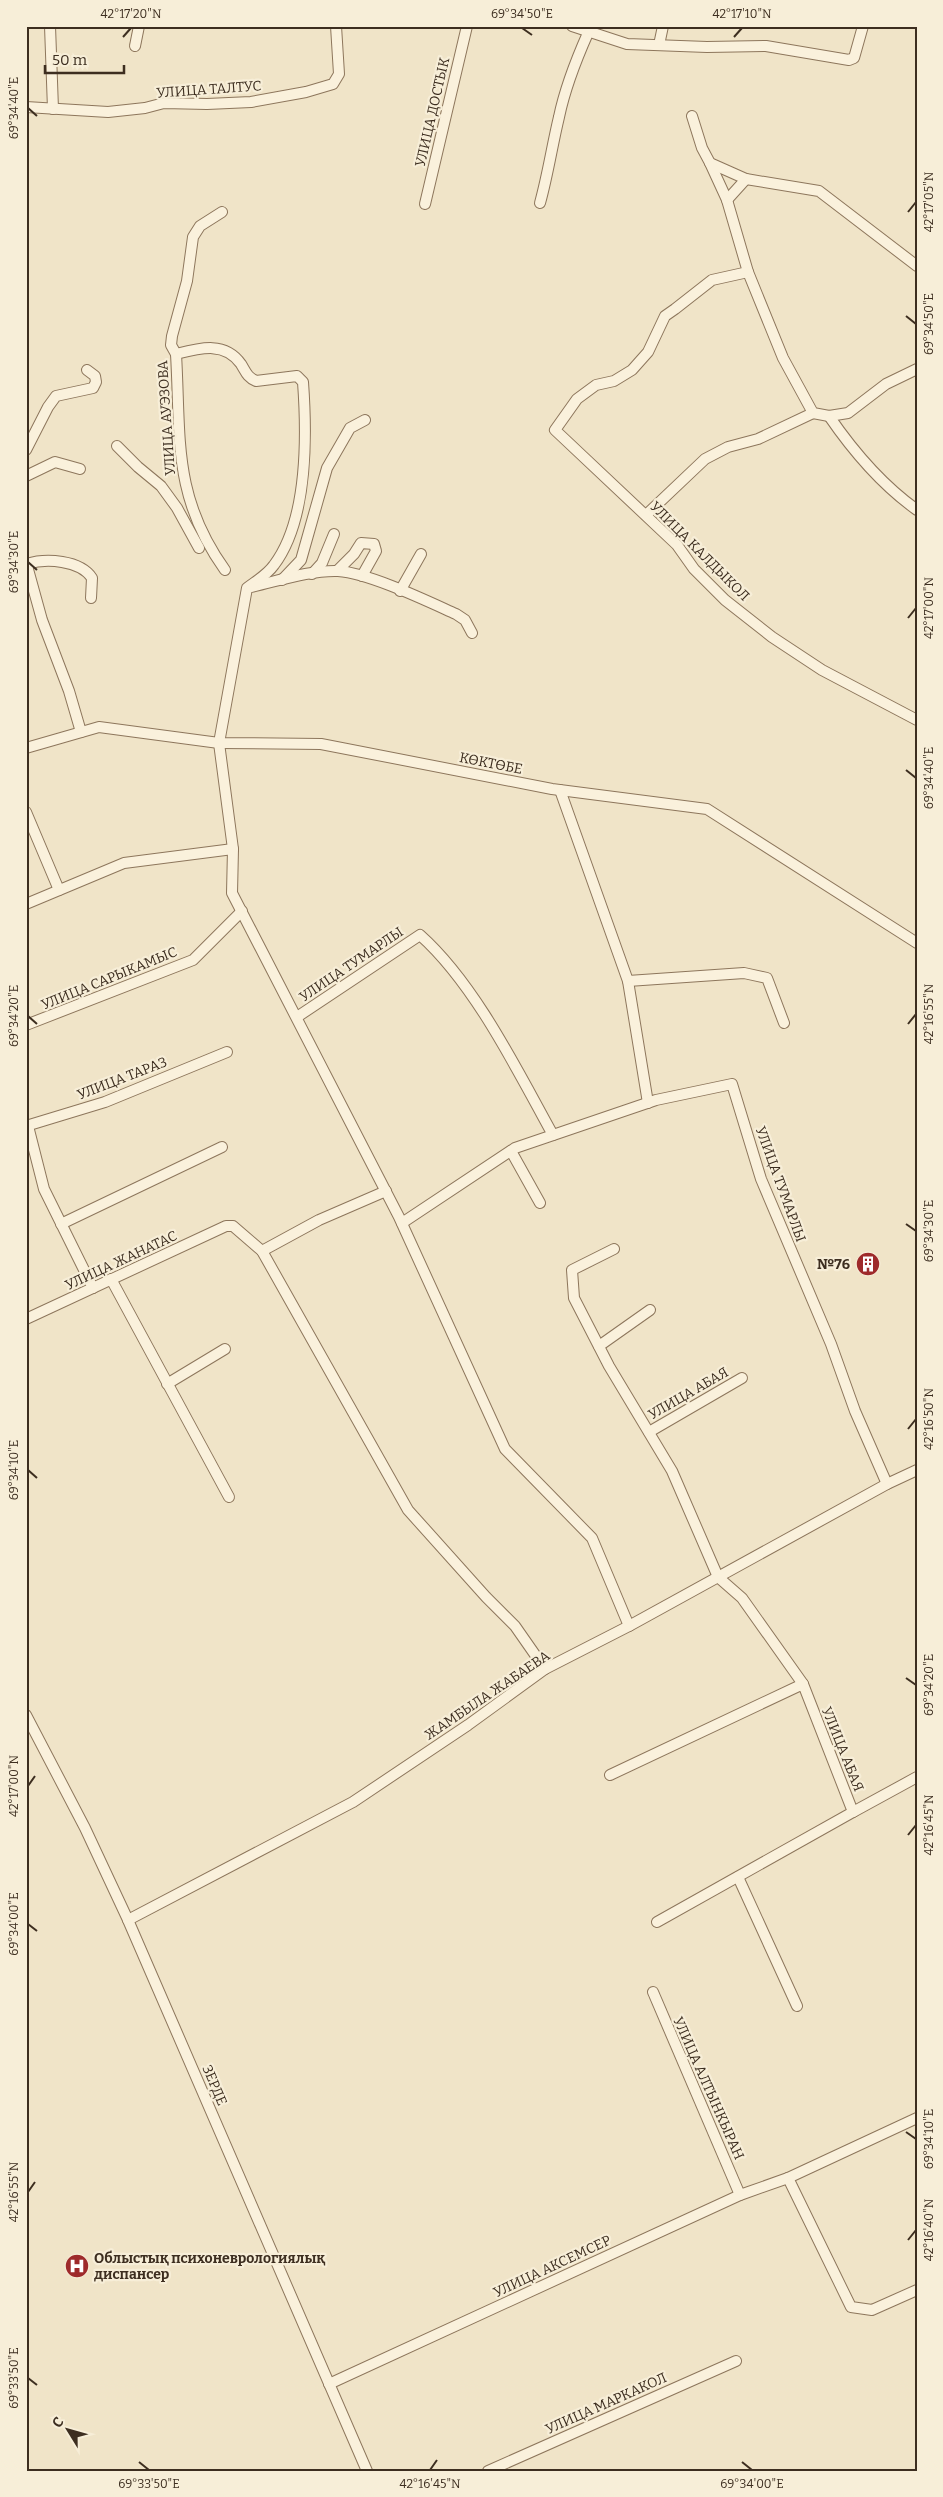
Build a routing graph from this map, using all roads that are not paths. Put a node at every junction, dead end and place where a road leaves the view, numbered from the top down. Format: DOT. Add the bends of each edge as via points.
graph roads {
  1 [pos="50,26"];
  2 [pos="139,26"];
  3 [pos="336,26"];
  4 [pos="466,26"];
  5 [pos="572,26"];
  6 [pos="664,26"];
  7 [pos="863,26"];
  8 [pos="588,33"];
  9 [pos="659,44"];
  10 [pos="135,46"];
  11 [pos="26,107"];
  12 [pos="53,109"];
  13 [pos="692,116"];
  14 [pos="710,163"];
  15 [pos="746,180"];
  16 [pos="728,200"];
  17 [pos="540,203"];
  18 [pos="425,204"];
  19 [pos="222,212"];
  20 [pos="917,266"];
  21 [pos="748,272"];
  22 [pos="176,354"];
  23 [pos="87,370"];
  24 [pos="917,370"];
  25 [pos="812,413"];
  26 [pos="829,416"];
  27 [pos="365,420"];
  28 [pos="117,446"];
  29 [pos="26,450"];
  30 [pos="80,469"];
  31 [pos="26,476"];
  32 [pos="917,510"];
  33 [pos="646,516"];
  34 [pos="334,534"];
  35 [pos="199,548"];
  36 [pos="421,554"];
  37 [pos="27,563"];
  38 [pos="225,570"];
  39 [pos="337,571"];
  40 [pos="312,574"];
  41 [pos="362,576"];
  42 [pos="282,581"];
  43 [pos="248,588"];
  44 [pos="400,591"];
  45 [pos="91,598"];
  46 [pos="472,633"];
  47 [pos="917,720"];
  48 [pos="81,732"];
  49 [pos="219,743"];
  50 [pos="26,748"];
  51 [pos="560,790"];
  52 [pos="26,812"];
  53 [pos="233,849"];
  54 [pos="59,890"];
  55 [pos="26,904"];
  56 [pos="242,911"];
  57 [pos="917,943"];
  58 [pos="628,981"];
  59 [pos="296,1017"];
  60 [pos="784,1023"];
  61 [pos="26,1025"];
  62 [pos="227,1052"];
  63 [pos="648,1103"];
  64 [pos="27,1126"];
  65 [pos="553,1135"];
  66 [pos="222,1147"];
  67 [pos="511,1151"];
  68 [pos="386,1191"];
  69 [pos="540,1203"];
  70 [pos="402,1223"];
  71 [pos="61,1224"];
  72 [pos="614,1249"];
  73 [pos="262,1251"];
  74 [pos="111,1280"];
  75 [pos="93,1288"];
  76 [pos="650,1310"];
  77 [pos="26,1319"];
  78 [pos="599,1346"];
  79 [pos="225,1349"];
  80 [pos="742,1378"];
  81 [pos="167,1384"];
  82 [pos="649,1432"];
  83 [pos="917,1470"];
  84 [pos="886,1484"];
  85 [pos="229,1497"];
  86 [pos="718,1577"];
  87 [pos="630,1626"];
  88 [pos="545,1669"];
  89 [pos="803,1684"];
  90 [pos="26,1715"];
  91 [pos="610,1775"];
  92 [pos="917,1777"];
  93 [pos="853,1812"];
  94 [pos="738,1877"];
  95 [pos="128,1920"];
  96 [pos="657,1922"];
  97 [pos="653,1992"];
  98 [pos="797,2006"];
  99 [pos="917,2118"];
  100 [pos="788,2178"];
  101 [pos="740,2195"];
  102 [pos="917,2290"];
  103 [pos="736,2361"];
  104 [pos="330,2384"];
  105 [pos="367,2471"];
  106 [pos="488,2471"];
  1 -- 12 [label="street"];
  2 -- 10 [label="street"];
  3 -- 12 [label="street, УЛИЦА ТАЛТУС" via="339,74 333,84 306,92 251,102 164,103 108,112"];
  4 -- 18 [label="street, УЛИЦА ДОСТЫК"];
  5 -- 8 [label="street"];
  6 -- 9 [label="street"];
  7 -- 9 [label="street" via="854,58 841,59 766,46"];
  8 -- 9 [label="street" via="627,44"];
  8 -- 17 [label="street" via="559,115"];
  11 -- 12 [label="street, УЛИЦА ТАЛТУС"];
  13 -- 14 [label="street"];
  14 -- 15 [label="street"];
  14 -- 16 [label="street"];
  15 -- 16 [label="street"];
  15 -- 20 [label="street" via="819,191"];
  16 -- 21 [label="street"];
  19 -- 22 [label="street, УЛИЦА АУЭЗОВА" via="200,226 193,237 187,281 172,336 171,345"];
  21 -- 25 [label="street" via="783,358"];
  21 -- 33 [label="street, УЛИЦА КАЛДЫКОЛ" via="712,280 665,316 648,352 632,370 614,381 596,385 577,399 556,430"];
  22 -- 38 [label="street, УЛИЦА АУЭЗОВА" via="182,473 198,524"];
  22 -- 43 [label="street" via="220,347 236,357 251,379 297,376 304,382 304,457 292,530 272,568"];
  23 -- 29 [label="street" via="95,376 93,388 56,396"];
  24 -- 26 [label="street" via="886,384 848,413"];
  25 -- 26 [label="street"];
  25 -- 33 [label="street" via="758,440 728,447 705,459"];
  26 -- 32 [label="street" via="849,445 899,498"];
  27 -- 42 [label="street" via="350,428 327,468 301,560"];
  28 -- 35 [label="street" via="161,486"];
  30 -- 31 [label="street" via="55,462"];
  33 -- 47 [label="street, УЛИЦА КАЛДЫКОЛ" via="726,600 772,637 822,670"];
  34 -- 40 [label="street" via="322,562"];
  36 -- 44 [label="street"];
  37 -- 45 [label="street" via="46,562 83,568 92,578"];
  37 -- 48 [label="street" via="42,620 72,697"];
  39 -- 40 [label="street"];
  39 -- 41 [label="street"];
  39 -- 41 [label="street" via="361,543 374,544 376,551"];
  40 -- 42 [label="street"];
  41 -- 44 [label="street"];
  42 -- 43 [label="street"];
  43 -- 49 [label="street, УЛИЦА ТУМАРЛЫ"];
  44 -- 46 [label="street" via="456,614 465,620"];
  48 -- 49 [label="street, КӨКТӨБЕ" via="98,727"];
  48 -- 50 [label="street, КӨКТӨБЕ"];
  49 -- 51 [label="street, КӨКТӨБЕ" via="321,744"];
  49 -- 53 [label="street, УЛИЦА ТУМАРЛЫ"];
  51 -- 57 [label="street, КӨКТӨБЕ" via="707,808"];
  51 -- 58 [label="street"];
  52 -- 54 [label="street"];
  53 -- 54 [label="street" via="124,863"];
  53 -- 56 [label="street, УЛИЦА ТУМАРЛЫ" via="232,893"];
  54 -- 55 [label="street"];
  56 -- 59 [label="street, УЛИЦА ТУМАРЛЫ"];
  56 -- 61 [label="street, УЛИЦА САРЫКАМЫС" via="192,960"];
  58 -- 60 [label="street" via="744,974 767,978"];
  58 -- 63 [label="street"];
  59 -- 65 [label="street, УЛИЦА ТУМАРЛЫ" via="420,935 441,953 497,1034"];
  59 -- 68 [label="street, УЛИЦА ТУМАРЛЫ"];
  62 -- 64 [label="street, УЛИЦА ТАРАЗ" via="105,1102"];
  63 -- 65 [label="street, УЛИЦА ТУМАРЛЫ"];
  63 -- 84 [label="street, УЛИЦА ТУМАРЛЫ" via="732,1084 761,1179 832,1344 855,1411"];
  64 -- 71 [label="street" via="44,1190"];
  65 -- 67 [label="street, УЛИЦА ТУМАРЛЫ"];
  66 -- 71 [label="street"];
  67 -- 69 [label="street"];
  67 -- 70 [label="street, УЛИЦА ТУМАРЛЫ"];
  68 -- 70 [label="street, УЛИЦА ТУМАРЛЫ"];
  68 -- 73 [label="street" via="319,1220"];
  70 -- 87 [label="street, УЛИЦА ТУМАРЛЫ" via="505,1449 592,1538"];
  71 -- 75 [label="street"];
  72 -- 78 [label="street" via="572,1270 574,1298"];
  73 -- 74 [label="street, УЛИЦА ЖАНАТАС" via="246,1240 238,1229 226,1226"];
  73 -- 88 [label="street" via="408,1510 516,1626"];
  74 -- 75 [label="street, УЛИЦА ЖАНАТАС"];
  74 -- 81 [label="street"];
  75 -- 77 [label="street, УЛИЦА ЖАНАТАС"];
  76 -- 78 [label="street"];
  78 -- 82 [label="street"];
  79 -- 81 [label="street"];
  80 -- 82 [label="street, УЛИЦА АБАЯ"];
  81 -- 85 [label="street"];
  82 -- 86 [label="street" via="672,1471"];
  83 -- 84 [label="street, ЖАМБЫЛА ЖАБАЕВА"];
  84 -- 86 [label="street, ЖАМБЫЛА ЖАБАЕВА"];
  86 -- 87 [label="street, ЖАМБЫЛА ЖАБАЕВА"];
  86 -- 89 [label="street, УЛИЦА АБАЯ" via="742,1598"];
  87 -- 88 [label="street, ЖАМБЫЛА ЖАБАЕВА"];
  88 -- 95 [label="street, ЖАМБЫЛА ЖАБАЕВА" via="353,1802"];
  89 -- 91 [label="street"];
  89 -- 93 [label="street, УЛИЦА АБАЯ"];
  90 -- 95 [label="street, ЗЕРДЕ"];
  92 -- 93 [label="street"];
  93 -- 94 [label="street, УЛИЦА АБАЯ"];
  94 -- 96 [label="street, УЛИЦА АБАЯ"];
  94 -- 98 [label="street"];
  95 -- 104 [label="street, ЗЕРДЕ"];
  97 -- 101 [label="street, УЛИЦА АЛТЫНКЫРАН"];
  99 -- 100 [label="street, УЛИЦА АКСЕМСЕР"];
  100 -- 101 [label="street, УЛИЦА АКСЕМСЕР"];
  100 -- 102 [label="street" via="851,2306 872,2310"];
  101 -- 104 [label="street, УЛИЦА АКСЕМСЕР"];
  103 -- 106 [label="street, УЛИЦА МАРКАКОЛ"];
  104 -- 105 [label="street, ЗЕРДЕ"];
}
